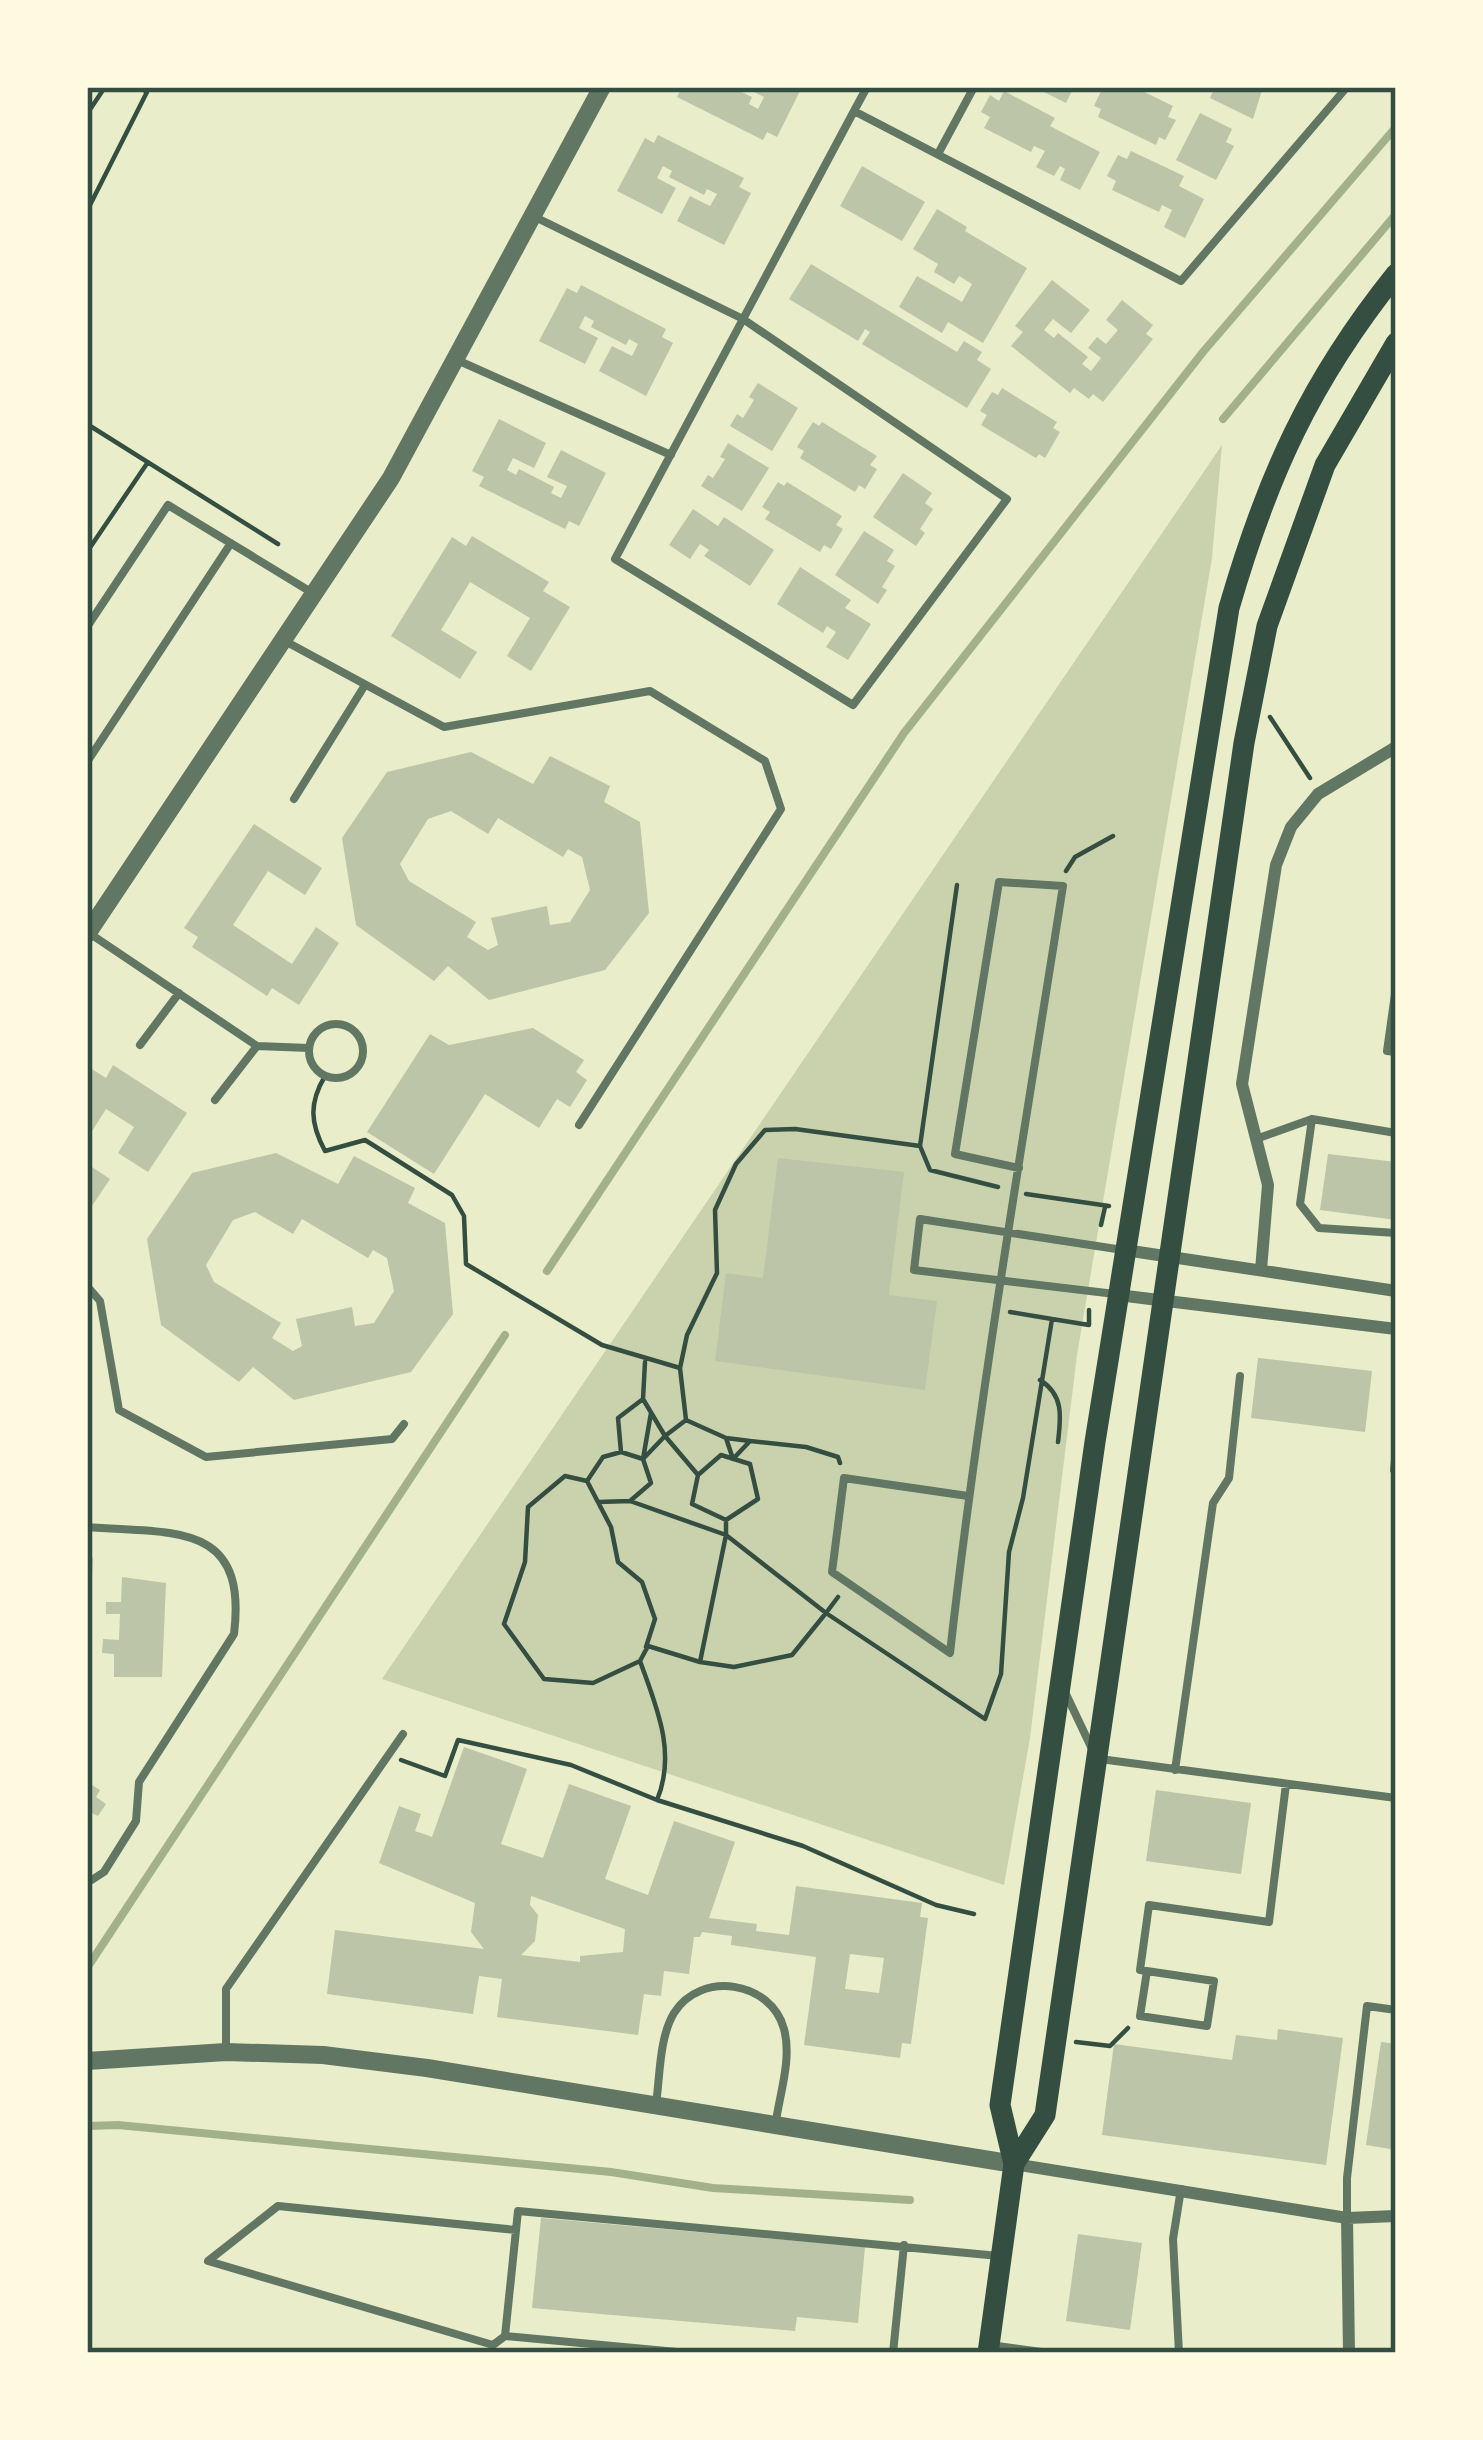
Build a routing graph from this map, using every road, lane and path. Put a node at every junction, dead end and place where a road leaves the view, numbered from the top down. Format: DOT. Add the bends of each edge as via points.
graph roads {
  1 [pos="104,87"];
  2 [pos="139,87"];
  3 [pos="602,87"];
  4 [pos="868,87"];
  5 [pos="974,87"];
  6 [pos="1347,87"];
  7 [pos="854,111"];
  8 [pos="87,114"];
  9 [pos="938,155"];
  10 [pos="87,211"];
  11 [pos="533,216"];
  12 [pos="1396,274"];
  13 [pos="743,319"];
  14 [pos="1396,343"];
  15 [pos="456,359"];
  16 [pos="87,424"];
  17 [pos="670,455"];
  18 [pos="148,462"];
  19 [pos="231,543"];
  20 [pos="278,544"];
  21 [pos="87,552"];
  22 [pos="312,592"];
  23 [pos="87,627"];
  24 [pos="281,639"];
  25 [pos="365,685"];
  26 [pos="1254,696"];
  27 [pos="1396,748"];
  28 [pos="87,762"];
  29 [pos="1318,794"];
  30 [pos="294,799"];
  31 [pos="1113,836"];
  32 [pos="957,885"];
  33 [pos="1057,886"];
  34 [pos="88,933"];
  35 [pos="1396,986"];
  36 [pos="178,993"];
  37 [pos="140,1045"];
  38 [pos="256,1046"];
  39 [pos="309,1048"];
  40 [pos="1396,1052"];
  41 [pos="325,1076"];
  42 [pos="215,1100"];
  43 [pos="1312,1119"];
  44 [pos="579,1124"];
  45 [pos="1396,1133"];
  46 [pos="1256,1139"];
  47 [pos="1019,1168"];
  48 [pos="1105,1206"];
  49 [pos="1101,1225"];
  50 [pos="1009,1233"];
  51 [pos="1396,1233"];
  52 [pos="1125,1250"];
  53 [pos="1171,1257"];
  54 [pos="1261,1270"];
  55 [pos="1002,1281"];
  56 [pos="87,1286"];
  57 [pos="1396,1291"];
  58 [pos="1118,1294"];
  59 [pos="1165,1300"];
  60 [pos="997,1310"];
  61 [pos="1089,1310"];
  62 [pos="1052,1319"];
  63 [pos="1396,1328"];
  64 [pos="645,1360"];
  65 [pos="680,1368"];
  66 [pos="1240,1376"];
  67 [pos="1040,1380"];
  68 [pos="643,1399"];
  69 [pos="651,1413"];
  70 [pos="686,1420"];
  71 [pos="404,1424"];
  72 [pos="665,1436"];
  73 [pos="726,1438"];
  74 [pos="750,1441"];
  75 [pos="1058,1442"];
  76 [pos="1396,1448"];
  77 [pos="621,1451"];
  78 [pos="643,1459"];
  79 [pos="733,1459"];
  80 [pos="1394,1470"];
  81 [pos="698,1475"];
  82 [pos="844,1478"];
  83 [pos="587,1481"];
  84 [pos="968,1496"];
  85 [pos="630,1501"];
  86 [pos="598,1502"];
  87 [pos="726,1520"];
  88 [pos="87,1527"];
  89 [pos="726,1535"];
  90 [pos="849,1583"];
  91 [pos="826,1613"];
  92 [pos="641,1658"];
  93 [pos="700,1662"];
  94 [pos="1061,1684"];
  95 [pos="403,1734"];
  96 [pos="388,1756"];
  97 [pos="1096,1759"];
  98 [pos="1175,1770"];
  99 [pos="1286,1784"];
  100 [pos="1396,1798"];
  101 [pos="657,1800"];
  102 [pos="87,1882"];
  103 [pos="974,1914"];
  104 [pos="1147,1971"];
  105 [pos="1396,2010"];
  106 [pos="1140,2016"];
  107 [pos="1076,2042"];
  108 [pos="226,2051"];
  109 [pos="87,2061"];
  110 [pos="656,2104"];
  111 [pos="776,2123"];
  112 [pos="1014,2164"];
  113 [pos="1181,2189"];
  114 [pos="1396,2216"];
  115 [pos="1347,2218"];
  116 [pos="516,2230"];
  117 [pos="904,2245"];
  118 [pos="1000,2256"];
  119 [pos="505,2336"];
  120 [pos="492,2349"];
  121 [pos="988,2349"];
  122 [pos="688,2353"];
  123 [pos="893,2353"];
  124 [pos="1049,2353"];
  125 [pos="1179,2353"];
  126 [pos="1349,2353"];
  1 -- 8 [label="path"];
  2 -- 10 [label="path" via="147,92"];
  3 -- 11 [label="street"];
  4 -- 7 [label="lane"];
  5 -- 9 [label="lane"];
  6 -- 9 [label="lane" via="1180,281"];
  7 -- 9 [label="lane"];
  7 -- 13 [label="lane"];
  11 -- 13 [label="lane"];
  11 -- 15 [label="street"];
  12 -- 52 [label="main road" via="1328,366 1288,438 1228,608"];
  13 -- 17 [label="lane"];
  13 -- 17 [label="lane" via="1007,499 853,705 615,559"];
  14 -- 26 [label="main road" via="1325,465 1267,626"];
  15 -- 17 [label="lane"];
  15 -- 22 [label="street" via="391,478"];
  16 -- 18 [label="path"];
  18 -- 20 [label="path"];
  18 -- 21 [label="path"];
  19 -- 22 [label="lane"];
  19 -- 23 [label="lane" via="168,505"];
  19 -- 28 [label="lane"];
  22 -- 24 [label="street"];
  24 -- 25 [label="lane"];
  24 -- 34 [label="street"];
  25 -- 30 [label="lane"];
  25 -- 44 [label="lane" via="444,727 650,691 765,761 781,809"];
  26 -- 29 [label="path"];
  26 -- 53 [label="main road"];
  27 -- 29 [label="street"];
  29 -- 46 [label="street" via="1276,866 1241,1084"];
  31 -- 33 [label="path" via="1075,857"];
  32 -- 65 [label="path" via="920,1146 765,1130 736,1164 715,1210 717,1273"];
  33 -- 47 [label="lane"];
  33 -- 47 [label="lane" via="999,882 955,1154"];
  34 -- 36 [label="lane"];
  35 -- 40 [label="lane" via="1387,1051"];
  36 -- 37 [label="lane"];
  36 -- 38 [label="lane"];
  38 -- 39 [label="lane"];
  38 -- 42 [label="lane"];
  39 -- 41 [label="lane"];
  39 -- 41 [label="lane" via="330,1024 349,1026 362,1040 357,1070"];
  41 -- 64 [label="path" via="313,1096 313,1129 325,1151 365,1140 452,1195 464,1216 466,1264 602,1345"];
  43 -- 45 [label="lane"];
  43 -- 46 [label="lane"];
  43 -- 51 [label="lane" via="1300,1204 1319,1228"];
  46 -- 54 [label="street" via="1268,1185"];
  47 -- 50 [label="lane"];
  48 -- 49 [label="path"];
  50 -- 52 [label="lane"];
  50 -- 55 [label="lane"];
  50 -- 55 [label="lane" via="920,1219 914,1270"];
  52 -- 53 [label="street"];
  52 -- 58 [label="main road"];
  53 -- 54 [label="street"];
  53 -- 59 [label="main road"];
  54 -- 57 [label="street"];
  55 -- 58 [label="lane"];
  55 -- 60 [label="lane"];
  56 -- 71 [label="lane" via="100,1301 118,1410 206,1457 392,1439"];
  58 -- 59 [label="street"];
  58 -- 94 [label="main road"];
  59 -- 63 [label="street"];
  59 -- 97 [label="main road"];
  60 -- 62 [label="path"];
  60 -- 84 [label="lane"];
  61 -- 62 [label="path" via="1089,1325"];
  62 -- 67 [label="path"];
  64 -- 65 [label="path"];
  64 -- 68 [label="path"];
  65 -- 70 [label="path"];
  66 -- 98 [label="lane"];
  67 -- 75 [label="path" via="1056,1394"];
  67 -- 91 [label="path" via="1009,1552 1000,1674 985,1719"];
  68 -- 69 [label="path"];
  68 -- 77 [label="path" via="617,1418"];
  69 -- 72 [label="path"];
  69 -- 78 [label="path"];
  70 -- 72 [label="path"];
  70 -- 73 [label="path"];
  72 -- 78 [label="path"];
  72 -- 81 [label="path"];
  73 -- 74 [label="path"];
  73 -- 79 [label="path"];
  74 -- 79 [label="path"];
  74 -- 82 [label="path" via="838,1457"];
  76 -- 80 [label="lane"];
  77 -- 78 [label="path"];
  77 -- 83 [label="path" via="603,1457"];
  78 -- 85 [label="path" via="651,1483"];
  79 -- 81 [label="path" via="721,1456"];
  79 -- 87 [label="path" via="750,1464 758,1499"];
  81 -- 87 [label="path" via="692,1504"];
  82 -- 84 [label="lane"];
  82 -- 90 [label="lane" via="832,1572"];
  83 -- 86 [label="path"];
  83 -- 92 [label="path" via="566,1476 528,1508 525,1562 504,1624 544,1679 593,1683"];
  84 -- 90 [label="lane" via="950,1653"];
  85 -- 86 [label="path"];
  85 -- 89 [label="path"];
  86 -- 92 [label="path" via="619,1562 642,1582 655,1619"];
  87 -- 89 [label="path"];
  88 -- 102 [label="lane" via="190,1536 223,1557 237,1606 234,1634 139,1782 136,1821 104,1872"];
  89 -- 91 [label="path"];
  89 -- 93 [label="path"];
  90 -- 91 [label="path"];
  91 -- 93 [label="path" via="792,1655 734,1667"];
  92 -- 93 [label="path" via="648,1646"];
  92 -- 101 [label="path" via="664,1728"];
  94 -- 97 [label="lane"];
  94 -- 112 [label="main road" via="1000,2105"];
  95 -- 96 [label="lane"];
  96 -- 101 [label="path" via="446,1777 458,1740 571,1765"];
  96 -- 108 [label="lane" via="226,1989"];
  97 -- 98 [label="lane"];
  97 -- 112 [label="main road" via="1046,2115"];
  98 -- 99 [label="lane"];
  99 -- 100 [label="lane"];
  99 -- 104 [label="lane" via="1269,1922 1150,1905 1140,1970"];
  101 -- 103 [label="path" via="803,1846"];
  104 -- 106 [label="lane"];
  104 -- 106 [label="lane" via="1214,1981 1207,2026"];
  105 -- 115 [label="lane" via="1367,2006"];
  106 -- 107 [label="path" via="1111,2046"];
  108 -- 109 [label="street"];
  108 -- 110 [label="street" via="406,2065"];
  110 -- 111 [label="street"];
  110 -- 111 [label="lane" via="674,2014 710,1987 732,1985 773,2007 784,2027"];
  111 -- 112 [label="street"];
  112 -- 113 [label="street"];
  112 -- 118 [label="main road"];
  113 -- 115 [label="street"];
  113 -- 125 [label="lane" via="1173,2239"];
  114 -- 115 [label="street"];
  115 -- 126 [label="street"];
  116 -- 117 [label="lane" via="518,2211"];
  116 -- 119 [label="lane"];
  116 -- 120 [label="lane" via="278,2206 208,2261"];
  117 -- 118 [label="lane"];
  117 -- 123 [label="lane"];
  118 -- 121 [label="main road"];
  119 -- 120 [label="lane"];
  119 -- 122 [label="lane"];
  121 -- 124 [label="lane"];
}
